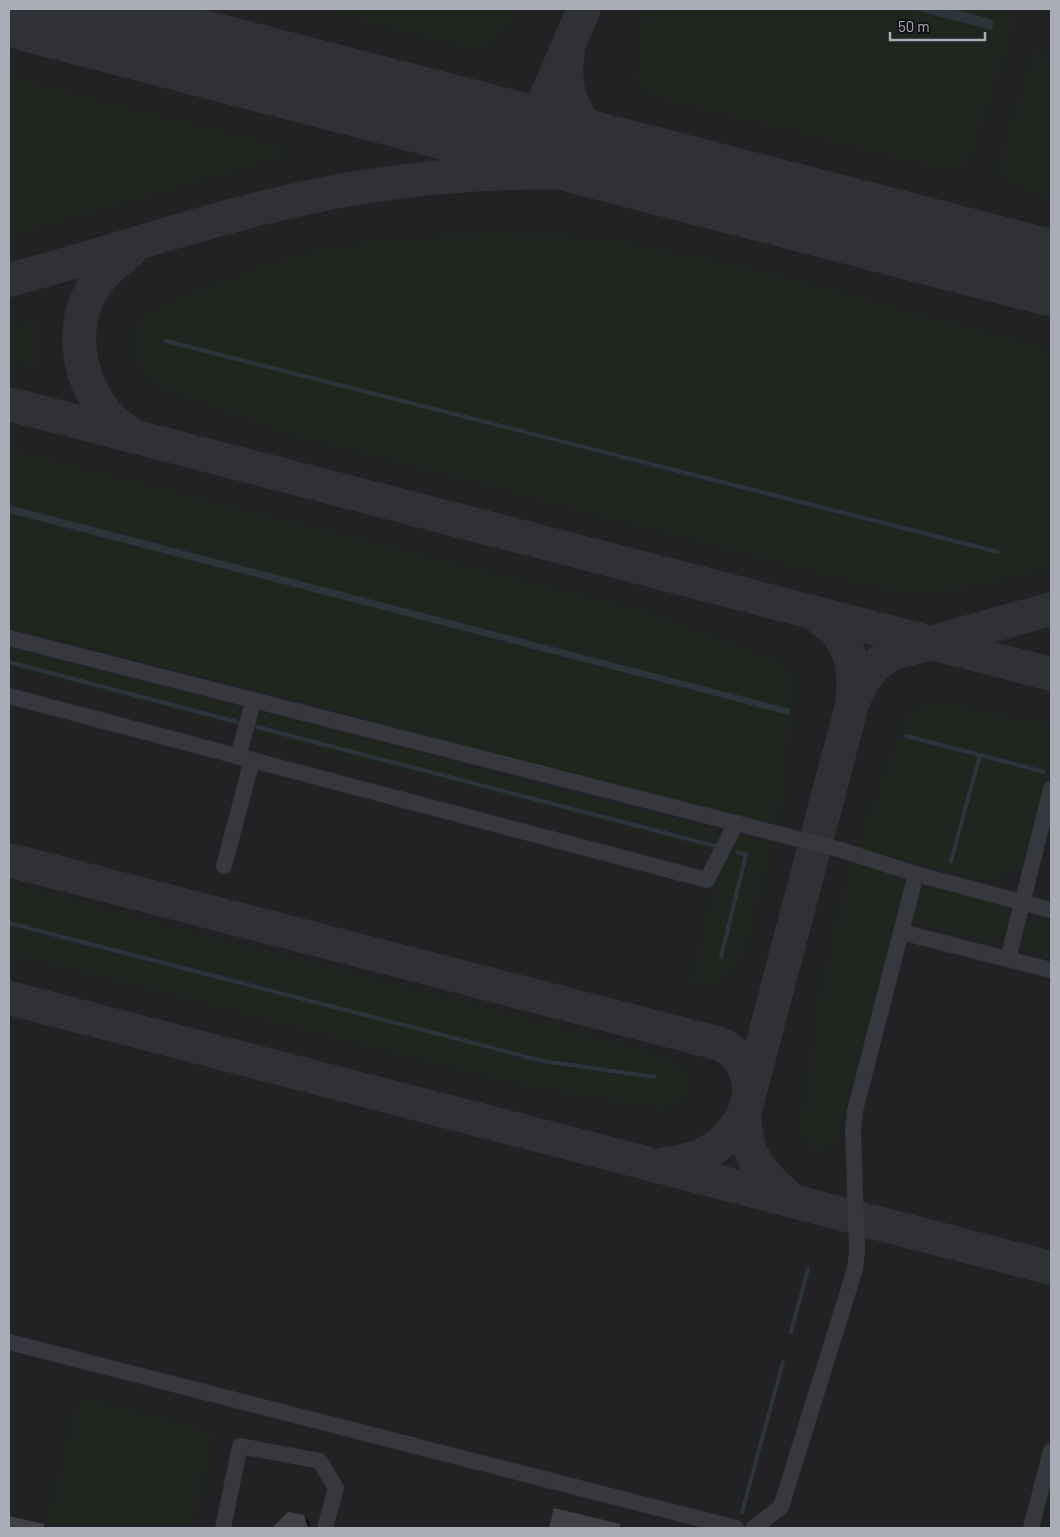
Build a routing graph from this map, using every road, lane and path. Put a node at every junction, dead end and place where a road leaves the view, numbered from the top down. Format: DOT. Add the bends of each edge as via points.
graph roads {
  1 [pos="9,638"];
  2 [pos="9,696"];
  3 [pos="253,702"];
  4 [pos="245,758"];
  5 [pos="1051,789"];
  6 [pos="736,823"];
  7 [pos="224,866"];
  8 [pos="916,874"];
  9 [pos="1023,903"];
  10 [pos="1051,910"];
  11 [pos="901,932"];
  12 [pos="1008,959"];
  13 [pos="1051,970"];
  14 [pos="9,1342"];
  15 [pos="1051,1451"];
  16 [pos="223,1528"];
  17 [pos="325,1528"];
  18 [pos="736,1528"];
  19 [pos="752,1528"];
  20 [pos="1031,1528"];
  1 -- 3 [label="lane"];
  2 -- 4 [label="lane"];
  3 -- 4 [label="lane"];
  3 -- 6 [label="lane"];
  4 -- 6 [label="lane" via="707,880"];
  4 -- 7 [label="lane"];
  5 -- 9 [label="lane"];
  6 -- 8 [label="lane" via="838,849"];
  8 -- 9 [label="lane"];
  8 -- 11 [label="lane"];
  9 -- 10 [label="lane"];
  9 -- 12 [label="lane"];
  11 -- 12 [label="lane"];
  11 -- 19 [label="lane" via="855,1111 855,1269 781,1507"];
  12 -- 13 [label="lane"];
  14 -- 18 [label="lane"];
  15 -- 20 [label="lane"];
  16 -- 17 [label="lane" via="240,1446 320,1461 336,1488"];
}
